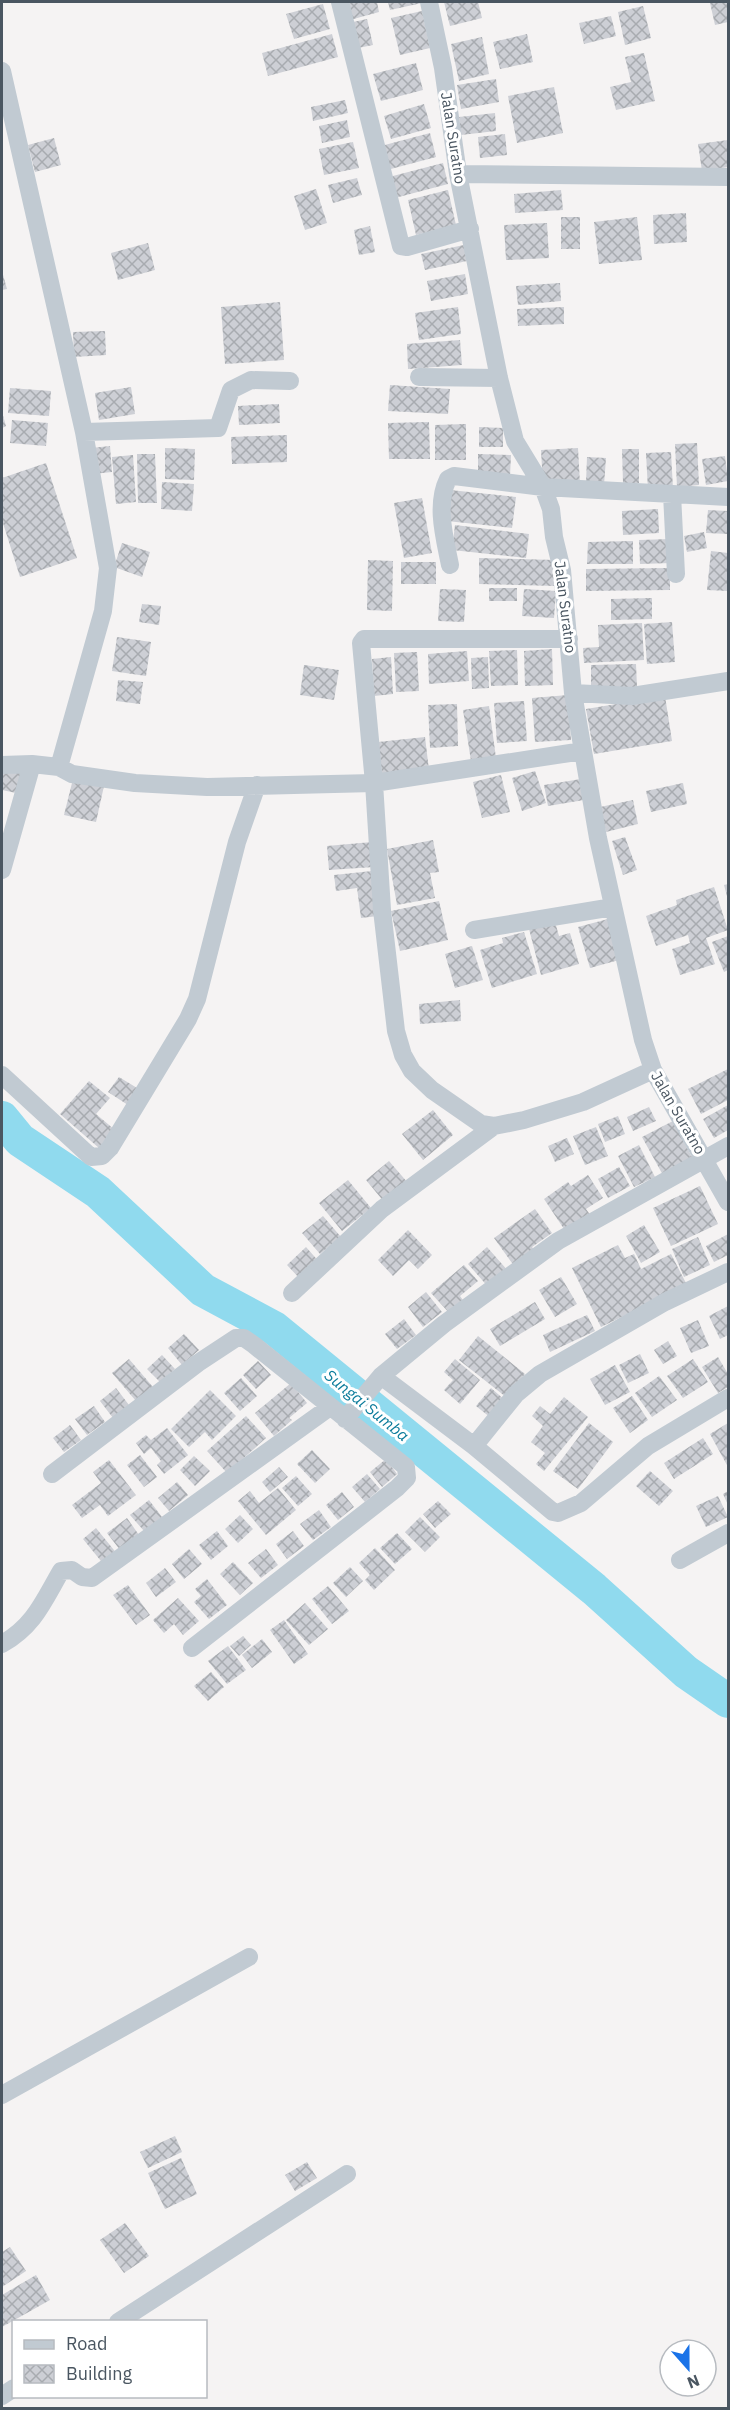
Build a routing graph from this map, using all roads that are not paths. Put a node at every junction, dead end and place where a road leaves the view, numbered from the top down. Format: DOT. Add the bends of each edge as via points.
graph roads {
  1 [pos="340,2"];
  2 [pos="429,2"];
  3 [pos="2,71"];
  4 [pos="458,174"];
  5 [pos="729,177"];
  6 [pos="470,229"];
  7 [pos="419,377"];
  8 [pos="499,378"];
  9 [pos="290,381"];
  10 [pos="84,432"];
  11 [pos="543,487"];
  12 [pos="672,494"];
  13 [pos="729,497"];
  14 [pos="450,565"];
  15 [pos="676,574"];
  16 [pos="569,639"];
  17 [pos="729,681"];
  18 [pos="573,693"];
  19 [pos="583,751"];
  20 [pos="32,764"];
  21 [pos="2,765"];
  22 [pos="59,767"];
  23 [pos="374,783"];
  24 [pos="257,785"];
  25 [pos="2,870"];
  26 [pos="613,907"];
  27 [pos="474,930"];
  28 [pos="653,1070"];
  29 [pos="2,1075"];
  30 [pos="494,1126"];
  31 [pos="729,1146"];
  32 [pos="705,1160"];
  33 [pos="729,1202"];
  34 [pos="729,1272"];
  35 [pos="292,1293"];
  36 [pos="377,1381"];
  37 [pos="729,1398"];
  38 [pos="330,1407"];
  39 [pos="348,1415"];
  40 [pos="474,1446"];
  41 [pos="52,1474"];
  42 [pos="729,1533"];
  43 [pos="680,1560"];
  44 [pos="2,1644"];
  45 [pos="192,1648"];
  46 [pos="249,1957"];
  47 [pos="2,2095"];
  48 [pos="347,2174"];
  49 [pos="121,2320"];
  1 -- 6 [label="street" via="401,246"];
  2 -- 4 [label="street, Jalan Suratno"];
  3 -- 10 [label="street"];
  4 -- 5 [label="street"];
  4 -- 6 [label="street, Jalan Suratno"];
  6 -- 8 [label="street, Jalan Suratno"];
  7 -- 8 [label="street"];
  8 -- 11 [label="street, Jalan Suratno" via="515,441"];
  9 -- 10 [label="street" via="251,381 231,390 218,428"];
  10 -- 22 [label="street" via="108,568 103,611"];
  11 -- 12 [label="street"];
  11 -- 14 [label="street" via="460,476 448,479 442,524"];
  11 -- 16 [label="street, Jalan Suratno" via="562,570"];
  12 -- 13 [label="street"];
  12 -- 15 [label="street"];
  16 -- 18 [label="street, Jalan Suratno"];
  16 -- 23 [label="street" via="362,640"];
  17 -- 18 [label="street" via="632,696"];
  18 -- 19 [label="street, Jalan Suratno"];
  19 -- 23 [label="street"];
  19 -- 26 [label="street, Jalan Suratno"];
  20 -- 21 [label="street"];
  20 -- 22 [label="street"];
  20 -- 25 [label="street"];
  22 -- 24 [label="street" via="72,774 135,783"];
  23 -- 24 [label="street"];
  23 -- 30 [label="street" via="382,910 396,1031 403,1055 412,1071 432,1090 480,1124"];
  24 -- 29 [label="street" via="237,842 197,999 110,1148 102,1156 91,1157"];
  26 -- 27 [label="street"];
  26 -- 28 [label="street, Jalan Suratno"];
  28 -- 30 [label="street" via="584,1102"];
  28 -- 32 [label="street, Jalan Suratno"];
  30 -- 35 [label="street" via="382,1209"];
  31 -- 32 [label="street"];
  32 -- 33 [label="street, Jalan Suratno"];
  32 -- 36 [label="street" via="558,1241 444,1324"];
  34 -- 40 [label="street" via="665,1302 540,1374 516,1394"];
  36 -- 39 [label="street"];
  36 -- 40 [label="street"];
  37 -- 40 [label="street" via="648,1446 581,1503 558,1513"];
  38 -- 39 [label="street"];
  38 -- 41 [label="street" via="244,1338 236,1338"];
  38 -- 44 [label="street" via="92,1578 72,1570 61,1571 34,1618"];
  39 -- 45 [label="street" via="406,1467 407,1478"];
  42 -- 43 [label="street"];
  46 -- 47 [label="street"];
  48 -- 49 [label="street"];
}
